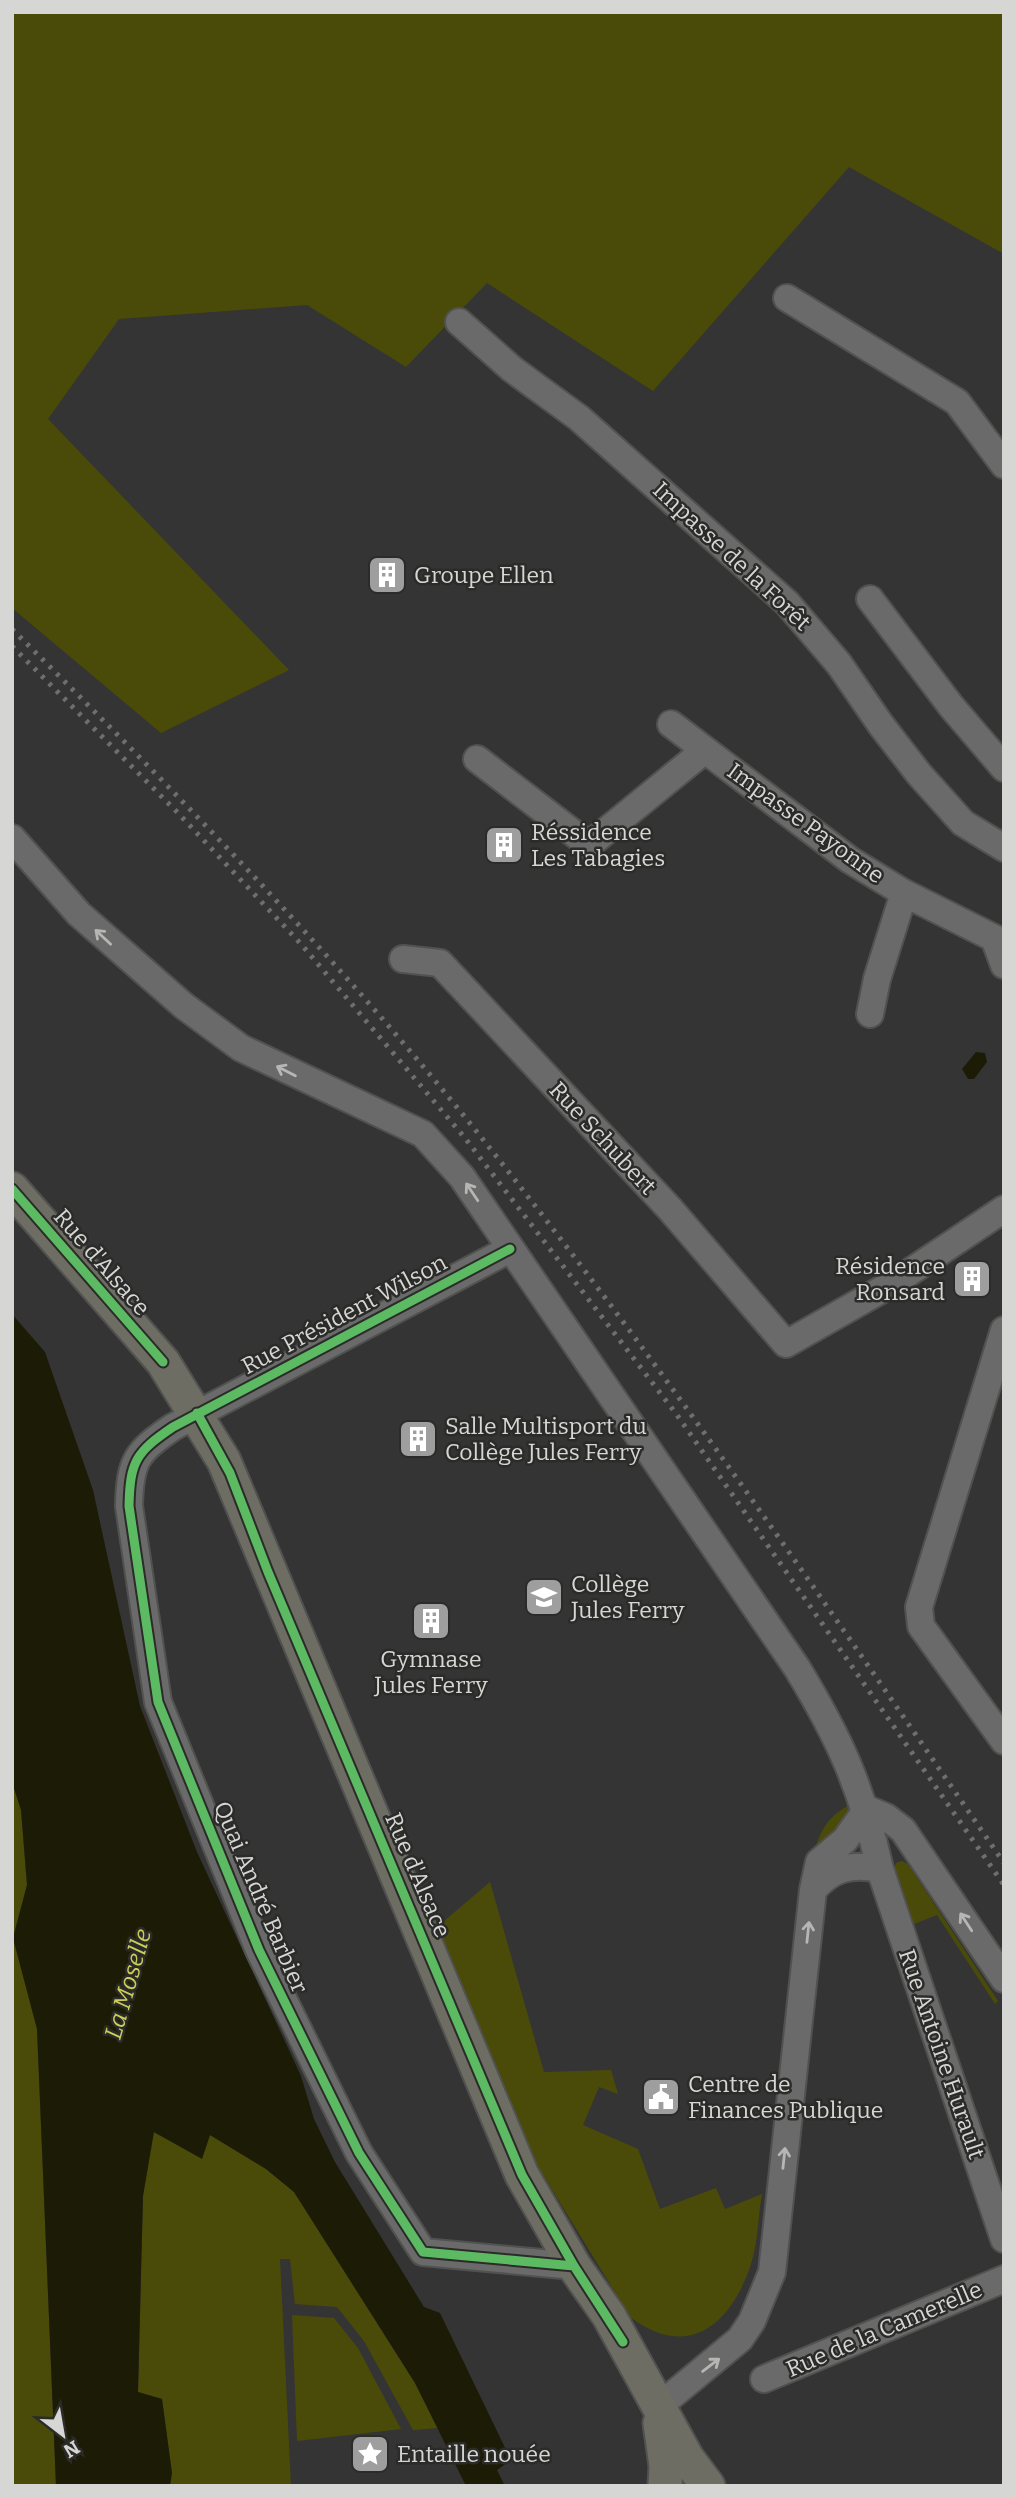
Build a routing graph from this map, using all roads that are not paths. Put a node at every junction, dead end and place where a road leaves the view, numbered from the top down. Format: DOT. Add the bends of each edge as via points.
graph roads {
  1 [pos="787,298"];
  2 [pos="460,322"];
  3 [pos="1004,465"];
  4 [pos="870,599"];
  5 [pos="671,724"];
  6 [pos="705,750"];
  7 [pos="477,760"];
  8 [pos="1004,768"];
  9 [pos="12,838"];
  10 [pos="1004,848"];
  11 [pos="904,893"];
  12 [pos="999,927"];
  13 [pos="403,959"];
  14 [pos="1004,965"];
  15 [pos="870,1014"];
  16 [pos="12,1189"];
  17 [pos="1002,1211"];
  18 [pos="510,1249"];
  19 [pos="1004,1330"];
  20 [pos="197,1413"];
  21 [pos="1004,1741"];
  22 [pos="867,1810"];
  23 [pos="924,1858"];
  24 [pos="880,1868"];
  25 [pos="813,1890"];
  26 [pos="1004,1979"];
  27 [pos="1004,2239"];
  28 [pos="574,2266"];
  29 [pos="1004,2279"];
  30 [pos="764,2379"];
  31 [pos="657,2407"];
  32 [pos="665,2486"];
  33 [pos="708,2486"];
  1 -- 3 [label="street" via="957,402"];
  2 -- 10 [label="street, Impasse de la Forêt" via="512,369 589,426 787,603 839,664 928,784 963,822"];
  4 -- 8 [label="street"];
  5 -- 6 [label="street, Impasse Payonne"];
  6 -- 7 [label="street, Impasse Payonne" via="589,845"];
  6 -- 11 [label="street, Impasse Payonne" via="850,860"];
  18 -- 9 [label="street, Rue Antoine Hurault, one-way" via="462,1177 423,1134 241,1048 126,959"];
  11 -- 12 [label="street, Impasse Payonne"];
  11 -- 15 [label="street"];
  12 -- 14 [label="street, Impasse Payonne"];
  13 -- 17 [label="street, Rue Schubert" via="440,963 670,1209 786,1344 895,1282"];
  16 -- 20 [label="main road, Rue d'Alsace" via="163,1362"];
  18 -- 20 [label="street, Rue Président Wilson"];
  18 -- 22 [label="street, Rue Antoine Hurault" via="797,1668 831,1724"];
  19 -- 21 [label="street" via="919,1606 921,1626"];
  20 -- 28 [label="main road, Rue d'Alsace" via="230,1473 522,2175"];
  20 -- 28 [label="street, Quai André Barbier" via="144,1446 130,1475 129,1506 158,1702 259,1950 359,2152 424,2252"];
  22 -- 23 [label="street" via="903,1830"];
  22 -- 24 [label="street, Rue Antoine Hurault"];
  22 -- 25 [label="street" via="845,1840 819,1862"];
  23 -- 24 [label="street" via="898,1849"];
  26 -- 23 [label="street, one-way"];
  24 -- 25 [label="street" via="837,1869"];
  24 -- 27 [label="street, Rue Antoine Hurault"];
  31 -- 25 [label="street, one-way" via="740,2339 772,2272"];
  28 -- 31 [label="main road, Rue d'Alsace" via="623,2342"];
  29 -- 30 [label="street, Rue de la Camerelle"];
  31 -- 32 [label="main road"];
  31 -- 33 [label="main road, Rue d'Alsace"];
}
